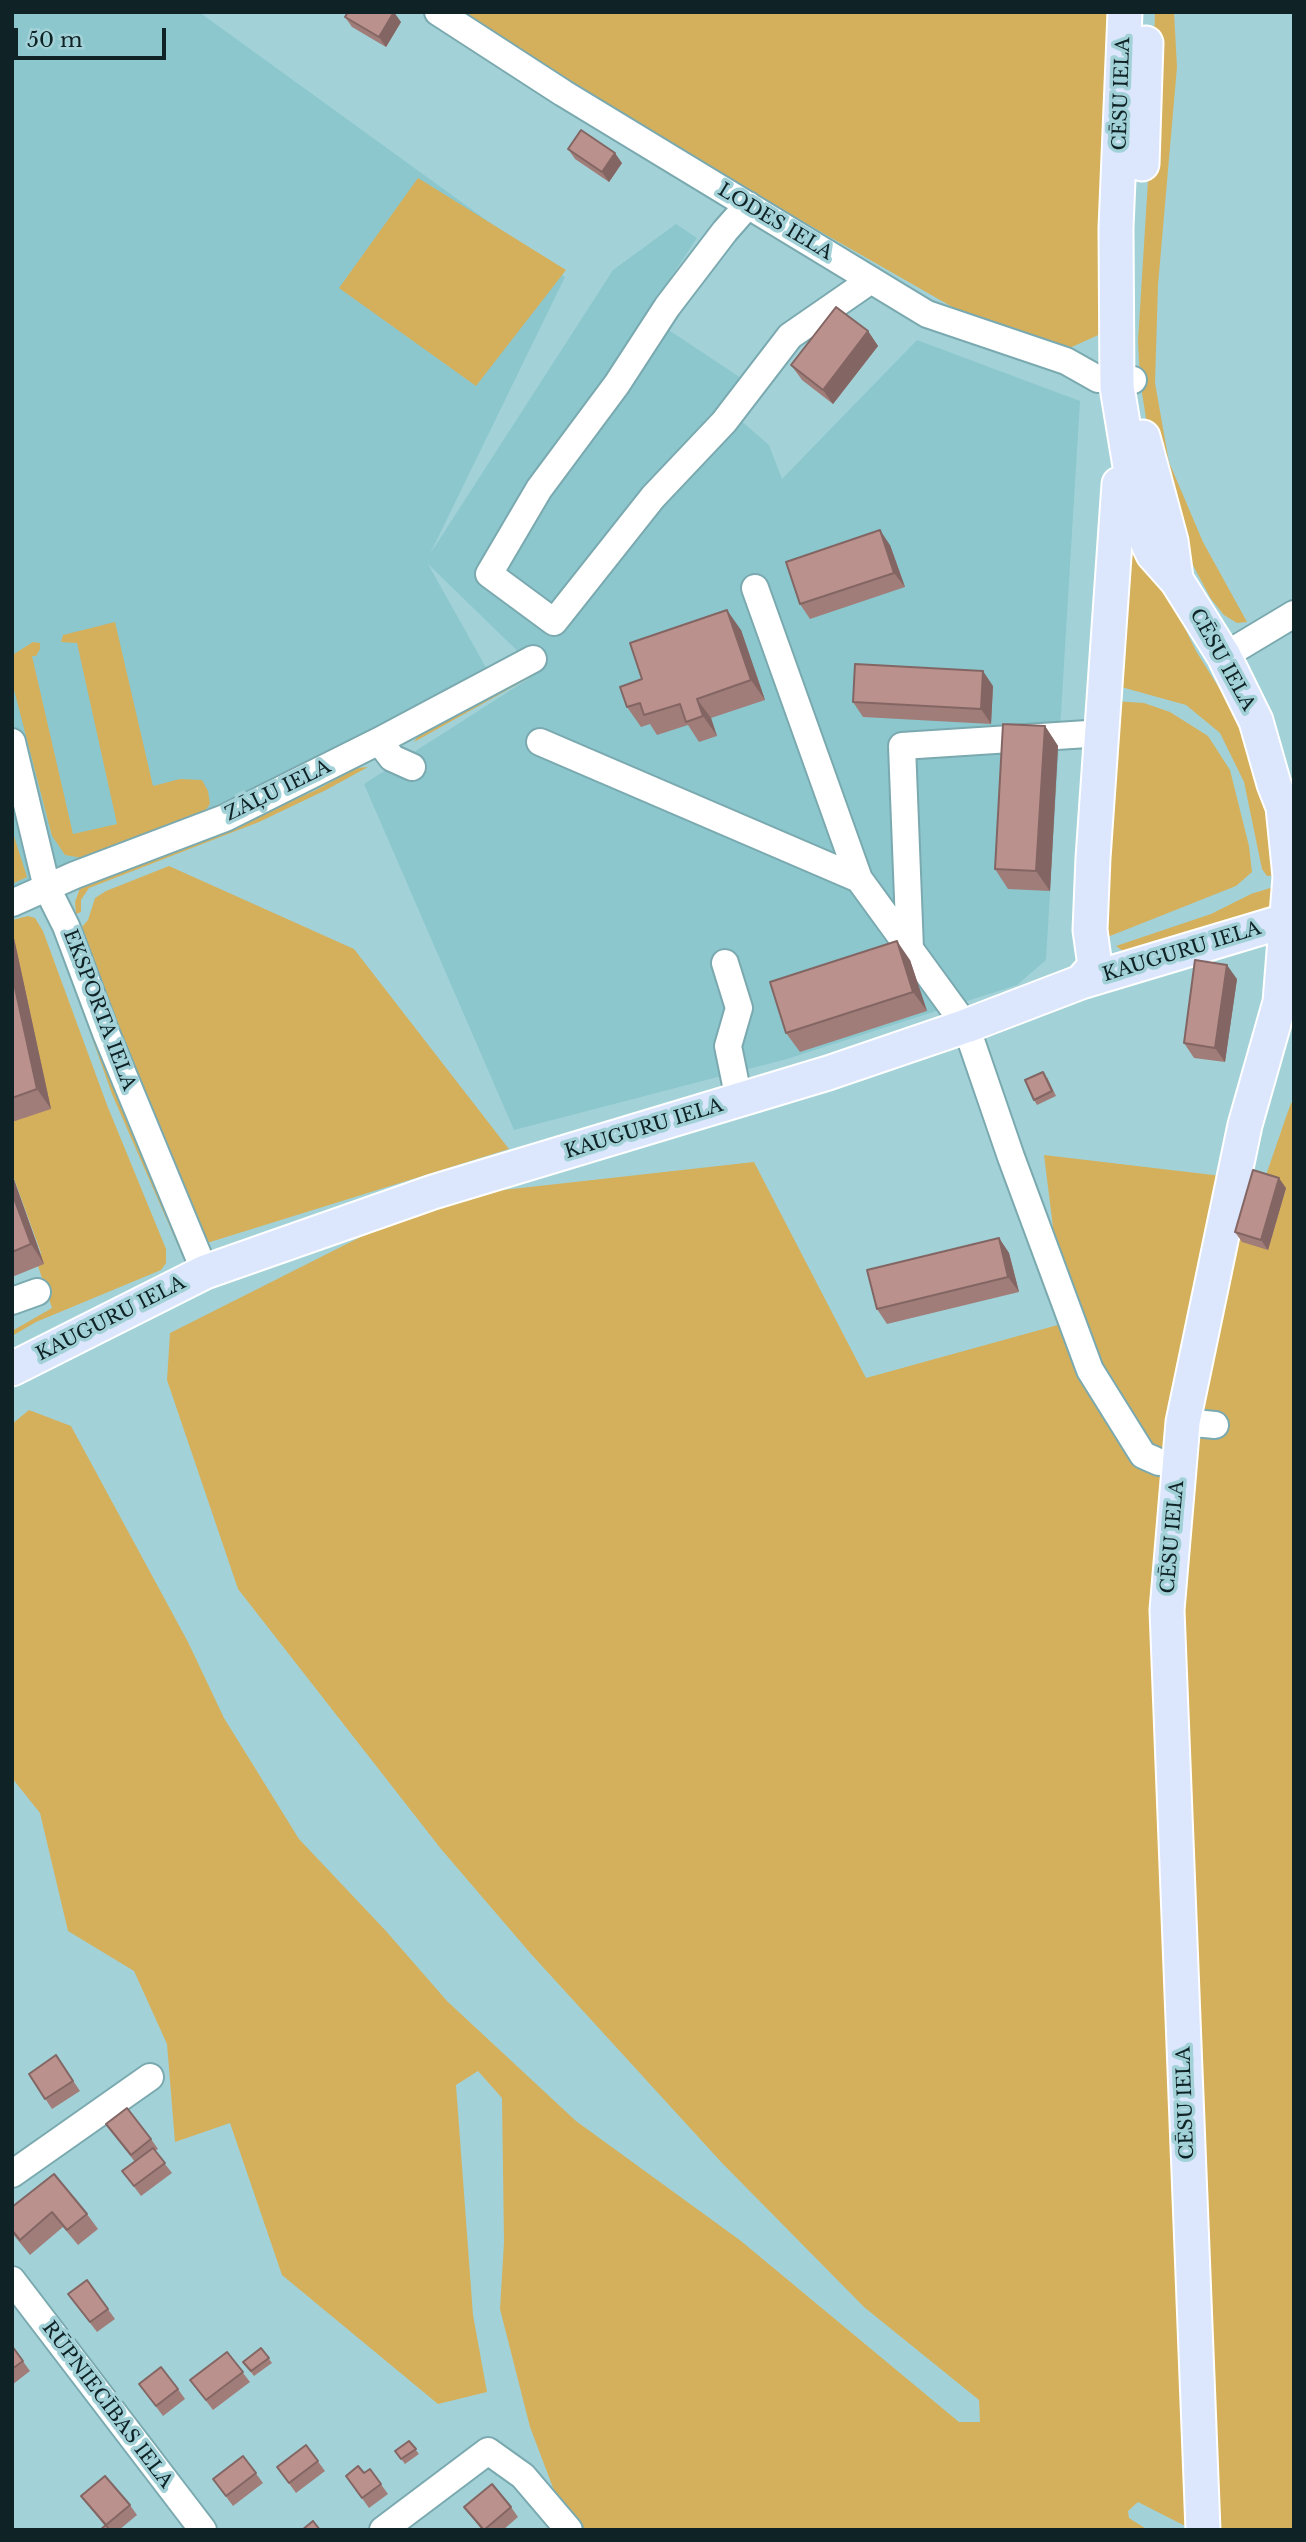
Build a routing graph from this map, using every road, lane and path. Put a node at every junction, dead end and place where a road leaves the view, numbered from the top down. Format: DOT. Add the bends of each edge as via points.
graph roads {
  1 [pos="438,12"];
  2 [pos="1125,12"];
  3 [pos="1146,12"];
  4 [pos="748,205"];
  5 [pos="871,280"];
  6 [pos="1125,380"];
  7 [pos="1123,425"];
  8 [pos="1177,581"];
  9 [pos="755,589"];
  10 [pos="1294,614"];
  11 [pos="1224,656"];
  12 [pos="533,659"];
  13 [pos="1103,733"];
  14 [pos="379,741"];
  15 [pos="540,742"];
  16 [pos="14,758"];
  17 [pos="412,767"];
  18 [pos="859,879"];
  19 [pos="47,888"];
  20 [pos="12,903"];
  21 [pos="1288,920"];
  22 [pos="909,949"];
  23 [pos="1289,962"];
  24 [pos="725,963"];
  25 [pos="1081,982"];
  26 [pos="966,1026"];
  27 [pos="739,1100"];
  28 [pos="205,1272"];
  29 [pos="37,1292"];
  30 [pos="12,1301"];
  31 [pos="12,1369"];
  32 [pos="1180,1465"];
  33 [pos="149,2077"];
  34 [pos="12,2174"];
  35 [pos="12,2280"];
  36 [pos="203,2530"];
  37 [pos="383,2530"];
  38 [pos="569,2530"];
  39 [pos="1203,2530"];
  1 -- 4 [label="street, LODES IELA"];
  2 -- 6 [label="main road, CĒSU IELA" via="1116,228"];
  3 -- 6 [label="main road, CĒSU IELA" via="1146,106 1131,351"];
  4 -- 5 [label="street, LODES IELA"];
  4 -- 5 [label="street" via="667,307 540,489 489,575 554,622 653,497 724,422 790,336"];
  5 -- 6 [label="street, LODES IELA" via="927,314 1066,361 1094,378"];
  6 -- 7 [label="main road, CĒSU IELA"];
  6 -- 8 [label="main road, CĒSU IELA" via="1171,541"];
  7 -- 8 [label="main road, CĒSU IELA" via="1140,527 1153,554"];
  7 -- 13 [label="main road"];
  8 -- 11 [label="main road, CĒSU IELA"];
  9 -- 18 [label="street"];
  10 -- 11 [label="street"];
  11 -- 21 [label="main road, CĒSU IELA" via="1256,721 1283,807 1290,877"];
  12 -- 14 [label="street, ZĀĻU IELA"];
  13 -- 22 [label="street" via="902,746"];
  13 -- 25 [label="main road" via="1090,930 1095,966"];
  14 -- 17 [label="street" via="392,758"];
  14 -- 19 [label="street, ZĀĻU IELA" via="225,817"];
  15 -- 18 [label="street"];
  16 -- 19 [label="street, EKSPORTA IELA"];
  18 -- 22 [label="street"];
  19 -- 20 [label="street, ZĀĻU IELA"];
  19 -- 28 [label="street, EKSPORTA IELA"];
  21 -- 23 [label="main road, CĒSU IELA"];
  21 -- 25 [label="main road, KAUGURU IELA"];
  22 -- 26 [label="street"];
  23 -- 32 [label="main road, CĒSU IELA" via="1245,1125 1199,1423"];
  24 -- 27 [label="street" via="739,1007 728,1046"];
  25 -- 26 [label="main road, KAUGURU IELA"];
  26 -- 27 [label="main road, KAUGURU IELA"];
  26 -- 32 [label="street" via="1090,1370 1143,1455"];
  27 -- 28 [label="main road, KAUGURU IELA" via="433,1192"];
  28 -- 31 [label="main road, KAUGURU IELA"];
  29 -- 30 [label="street"];
  32 -- 39 [label="main road, CĒSU IELA" via="1167,1610"];
  33 -- 34 [label="street"];
  35 -- 36 [label="street, RŪPNIECĪBAS IELA"];
  37 -- 38 [label="street" via="488,2451 523,2476"];
}
